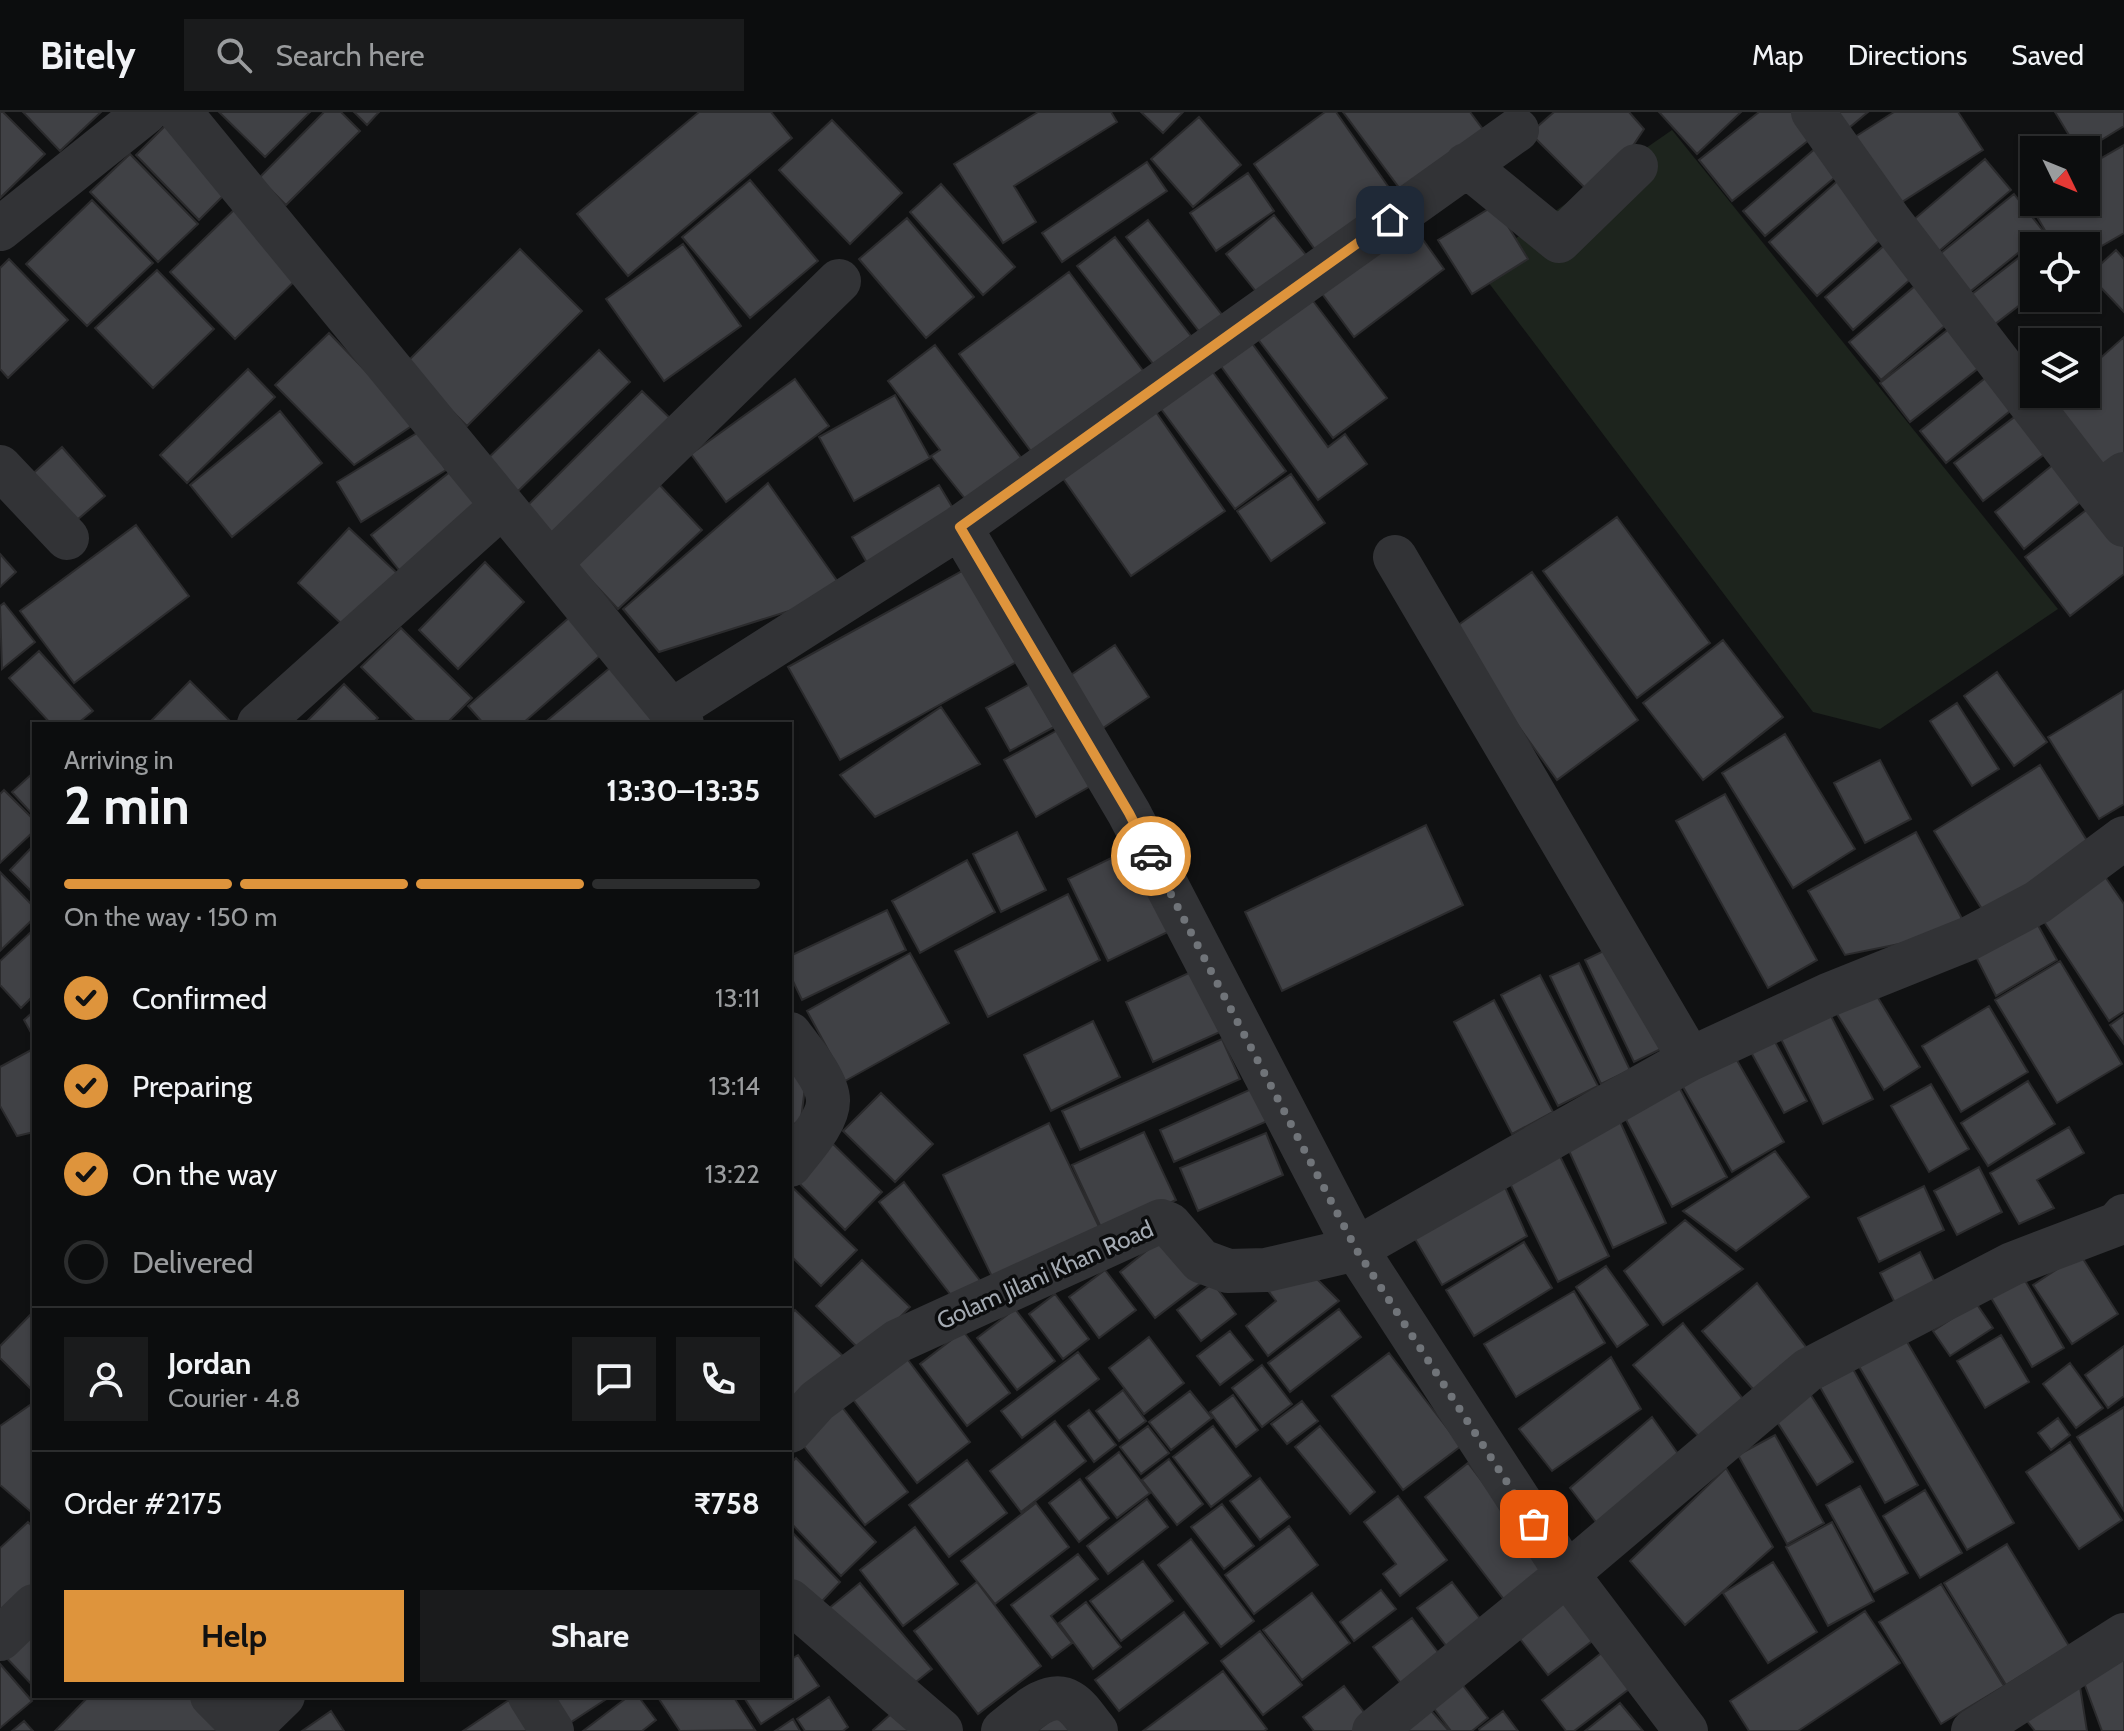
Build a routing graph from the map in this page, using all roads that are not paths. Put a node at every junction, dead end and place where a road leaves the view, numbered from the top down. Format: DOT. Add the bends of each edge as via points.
graph roads {
  1 [pos="146,112"];
  2 [pos="180,112"];
  3 [pos="1813,112"];
  4 [pos="1517,130"];
  5 [pos="1466,165"];
  6 [pos="1636,166"];
  7 [pos="1,225"];
  8 [pos="839,281"];
  9 [pos="0,467"];
  10 [pos="2116,497"];
  11 [pos="502,506"];
  12 [pos="960,527"];
  13 [pos="67,538"];
  14 [pos="1395,557"];
  15 [pos="550,563"];
  16 [pos="676,717"];
  17 [pos="261,722"];
  18 [pos="2124,838"];
  19 [pos="792,1037"];
  20 [pos="1690,1059"];
  21 [pos="792,1162"];
  22 [pos="2122,1224"];
  23 [pos="1356,1249"];
  24 [pos="792,1429"];
  25 [pos="1567,1574"];
  26 [pos="792,1603"];
  27 [pos="32,1608"];
  28 [pos="2124,1635"];
  29 [pos="0,1639"];
  30 [pos="214,1698"];
  31 [pos="281,1698"];
  32 [pos="531,1698"];
  33 [pos="247,1731"];
  34 [pos="552,1731"];
  35 [pos="941,1731"];
  36 [pos="1003,1731"];
  37 [pos="1096,1731"];
  38 [pos="1374,1731"];
  39 [pos="1686,1731"];
  40 [pos="1973,1731"];
  1 -- 7 [label="street"];
  2 -- 11 [label="street"];
  3 -- 10 [label="street" via="1891,222"];
  4 -- 5 [label="street"];
  5 -- 6 [label="street" via="1559,241"];
  5 -- 12 [label="street"];
  8 -- 15 [label="street"];
  9 -- 13 [label="street"];
  11 -- 15 [label="street"];
  11 -- 17 [label="street"];
  12 -- 16 [label="street"];
  12 -- 23 [label="street" via="1129,813"];
  14 -- 20 [label="street"];
  15 -- 16 [label="street"];
  18 -- 20 [label="street" via="2038,902 1970,938 1828,995"];
  19 -- 21 [label="street" via="816,1069 828,1099 821,1124"];
  20 -- 23 [label="street"];
  22 -- 25 [label="street" via="2012,1264 1808,1370"];
  23 -- 24 [label="street, Golam Jilani Khan Road" via="1266,1270 1228,1271 1201,1261 1161,1221 898,1341 817,1401"];
  23 -- 25 [label="street"];
  25 -- 38 [label="street"];
  25 -- 39 [label="street"];
  26 -- 35 [label="street"];
  27 -- 29 [label="street"];
  28 -- 40 [label="street"];
  30 -- 33 [label="street"];
  31 -- 33 [label="street"];
  32 -- 34 [label="street"];
  36 -- 37 [label="street" via="1043,1701 1060,1697"];
}
